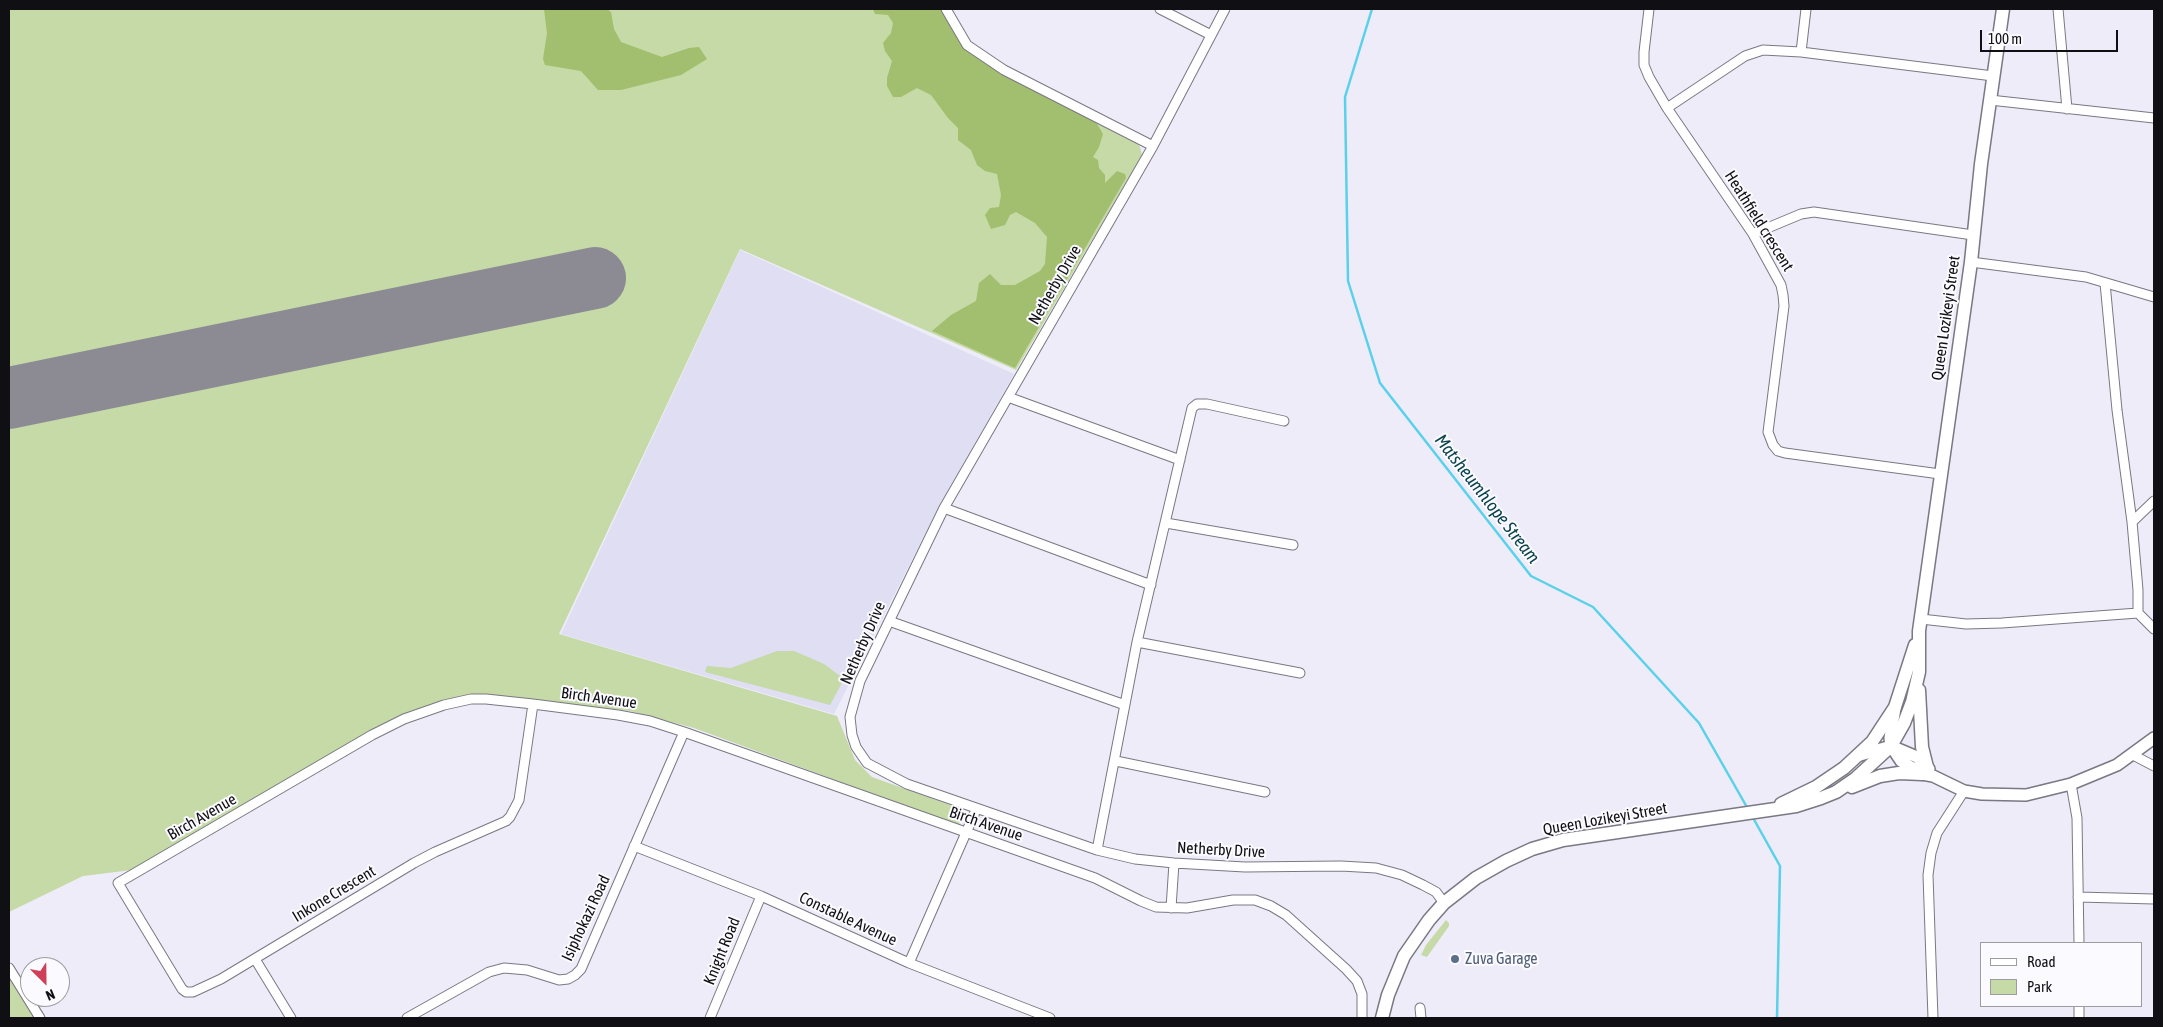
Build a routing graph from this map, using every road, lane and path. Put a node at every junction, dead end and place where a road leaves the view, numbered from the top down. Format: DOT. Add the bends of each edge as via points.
graph roads {
  1 [pos="946,9"];
  2 [pos="1160,9"];
  3 [pos="1225,9"];
  4 [pos="1649,9"];
  5 [pos="1806,9"];
  6 [pos="2003,9"];
  7 [pos="2058,9"];
  8 [pos="1211,35"];
  9 [pos="1801,52"];
  10 [pos="1993,76"];
  11 [pos="1990,100"];
  12 [pos="1667,108"];
  13 [pos="2067,109"];
  14 [pos="2154,118"];
  15 [pos="1153,146"];
  16 [pos="1753,234"];
  17 [pos="1973,235"];
  18 [pos="1971,262"];
  19 [pos="2105,283"];
  20 [pos="2154,297"];
  21 [pos="1008,397"];
  22 [pos="1284,421"];
  23 [pos="1180,460"];
  24 [pos="1940,474"];
  25 [pos="2154,501"];
  26 [pos="944,508"];
  27 [pos="2132,522"];
  28 [pos="1166,523"];
  29 [pos="1293,545"];
  30 [pos="1151,585"];
  31 [pos="2138,613"];
  32 [pos="888,621"];
  33 [pos="1920,625"];
  34 [pos="2154,629"];
  35 [pos="1138,642"];
  36 [pos="1919,672"];
  37 [pos="1300,673"];
  38 [pos="533,704"];
  39 [pos="1125,705"];
  40 [pos="1895,707"];
  41 [pos="684,732"];
  42 [pos="2154,738"];
  43 [pos="1891,746"];
  44 [pos="2133,755"];
  45 [pos="1857,756"];
  46 [pos="1116,761"];
  47 [pos="2154,766"];
  48 [pos="1928,772"];
  49 [pos="2071,784"];
  50 [pos="1964,791"];
  51 [pos="1265,792"];
  52 [pos="1836,792"];
  53 [pos="976,810"];
  54 [pos="1769,810"];
  55 [pos="966,833"];
  56 [pos="634,846"];
  57 [pos="1097,850"];
  58 [pos="1174,863"];
  59 [pos="118,883"];
  60 [pos="761,896"];
  61 [pos="2078,897"];
  62 [pos="2154,899"];
  63 [pos="1444,903"];
  64 [pos="1171,908"];
  65 [pos="2078,942"];
  66 [pos="255,959"];
  67 [pos="909,963"];
  68 [pos="9,968"];
  69 [pos="1420,1008"];
  70 [pos="40,1018"];
  71 [pos="291,1018"];
  72 [pos="408,1018"];
  73 [pos="710,1018"];
  74 [pos="1050,1018"];
  75 [pos="1362,1018"];
  76 [pos="1382,1018"];
  77 [pos="1421,1018"];
  78 [pos="1933,1018"];
  1 -- 15 [label="street" via="968,45 1004,70"];
  2 -- 8 [label="street"];
  3 -- 8 [label="street, Netherby Drive"];
  4 -- 12 [label="street, Heathfield crescent" via="1644,65"];
  5 -- 9 [label="street"];
  6 -- 10 [label="main road, Queen Lozikeyi Street"];
  7 -- 13 [label="street"];
  8 -- 15 [label="street, Netherby Drive"];
  9 -- 10 [label="street"];
  9 -- 12 [label="street" via="1755,52"];
  10 -- 11 [label="main road, Queen Lozikeyi Street"];
  11 -- 13 [label="street"];
  11 -- 17 [label="main road, Queen Lozikeyi Street"];
  12 -- 16 [label="street, Heathfield crescent"];
  13 -- 14 [label="street"];
  15 -- 21 [label="street, Netherby Drive"];
  16 -- 17 [label="street" via="1800,214 1814,212"];
  16 -- 24 [label="street, Heathfield crescent" via="1784,294 1768,432 1773,445 1786,453"];
  17 -- 18 [label="main road, Queen Lozikeyi Street"];
  18 -- 19 [label="street" via="2068,273"];
  18 -- 24 [label="main road, Queen Lozikeyi Street"];
  19 -- 20 [label="street"];
  19 -- 27 [label="street"];
  21 -- 23 [label="street"];
  21 -- 26 [label="street, Netherby Drive"];
  22 -- 23 [label="street" via="1207,404 1194,405"];
  23 -- 28 [label="street"];
  24 -- 33 [label="main road, Queen Lozikeyi Street"];
  25 -- 27 [label="street"];
  26 -- 30 [label="street"];
  26 -- 32 [label="street, Netherby Drive"];
  27 -- 31 [label="street"];
  28 -- 29 [label="street"];
  28 -- 30 [label="street"];
  30 -- 35 [label="street"];
  31 -- 33 [label="street" via="2002,623"];
  31 -- 34 [label="street"];
  32 -- 39 [label="street"];
  32 -- 53 [label="street, Netherby Drive" via="852,705 850,726 856,747 867,763 884,774"];
  33 -- 36 [label="main road, Queen Lozikeyi Street"];
  33 -- 40 [label="main road, Queen Lozikeyi Street"];
  35 -- 37 [label="street"];
  35 -- 39 [label="street"];
  36 -- 43 [label="main road, Queen Lozikeyi Street" via="1912,702"];
  36 -- 48 [label="main road" via="1922,747"];
  38 -- 41 [label="street, Birch Avenue" via="618,715"];
  38 -- 59 [label="street, Birch Avenue" via="471,699 404,720 372,735"];
  38 -- 66 [label="street, Inkone Crescent" via="519,800 510,817 496,827 414,863"];
  39 -- 46 [label="street"];
  40 -- 43 [label="street"];
  40 -- 45 [label="main road, Queen Lozikeyi Street" via="1872,742"];
  41 -- 55 [label="street, Birch Avenue"];
  41 -- 56 [label="street, Isiphokazi Road"];
  42 -- 44 [label="street"];
  43 -- 45 [label="street"];
  43 -- 48 [label="street" via="1901,761"];
  43 -- 52 [label="main road, Queen Lozikeyi Street" via="1856,779"];
  44 -- 47 [label="street"];
  44 -- 49 [label="street"];
  45 -- 54 [label="main road, Queen Lozikeyi Street" via="1816,787"];
  46 -- 51 [label="street"];
  46 -- 57 [label="street"];
  48 -- 50 [label="street"];
  48 -- 52 [label="main road" via="1880,776"];
  49 -- 50 [label="street" via="2026,795 1999,796"];
  49 -- 61 [label="street" via="2077,818"];
  50 -- 78 [label="street" via="1937,833 1931,853 1928,875"];
  52 -- 54 [label="main road, Queen Lozikeyi Street" via="1796,806"];
  53 -- 55 [label="street"];
  53 -- 57 [label="street, Netherby Drive"];
  54 -- 63 [label="main road, Queen Lozikeyi Street" via="1605,833 1532,849 1476,878"];
  55 -- 64 [label="street, Birch Avenue" via="1095,878 1141,901"];
  55 -- 67 [label="street"];
  56 -- 60 [label="street, Constable Avenue"];
  56 -- 72 [label="street, Isiphokazi Road" via="581,968 575,975 559,980 527,970 504,968 489,972"];
  57 -- 58 [label="street, Netherby Drive" via="1135,859"];
  58 -- 63 [label="street, Netherby Drive" via="1376,868 1423,885 1436,892"];
  58 -- 64 [label="street"];
  59 -- 66 [label="street, Inkone Crescent" via="186,992 208,985"];
  60 -- 67 [label="street, Constable Avenue"];
  60 -- 73 [label="street, Knight Road"];
  61 -- 62 [label="street"];
  61 -- 65 [label="street"];
  63 -- 76 [label="main road, Queen Lozikeyi Street" via="1404,956"];
  64 -- 75 [label="street, Birch Avenue" via="1233,900 1255,900 1271,906 1286,915 1357,981 1362,994"];
  66 -- 71 [label="street"];
  67 -- 74 [label="street, Constable Avenue"];
  68 -- 70 [label="street"];
  69 -- 77 [label="street"];
}
